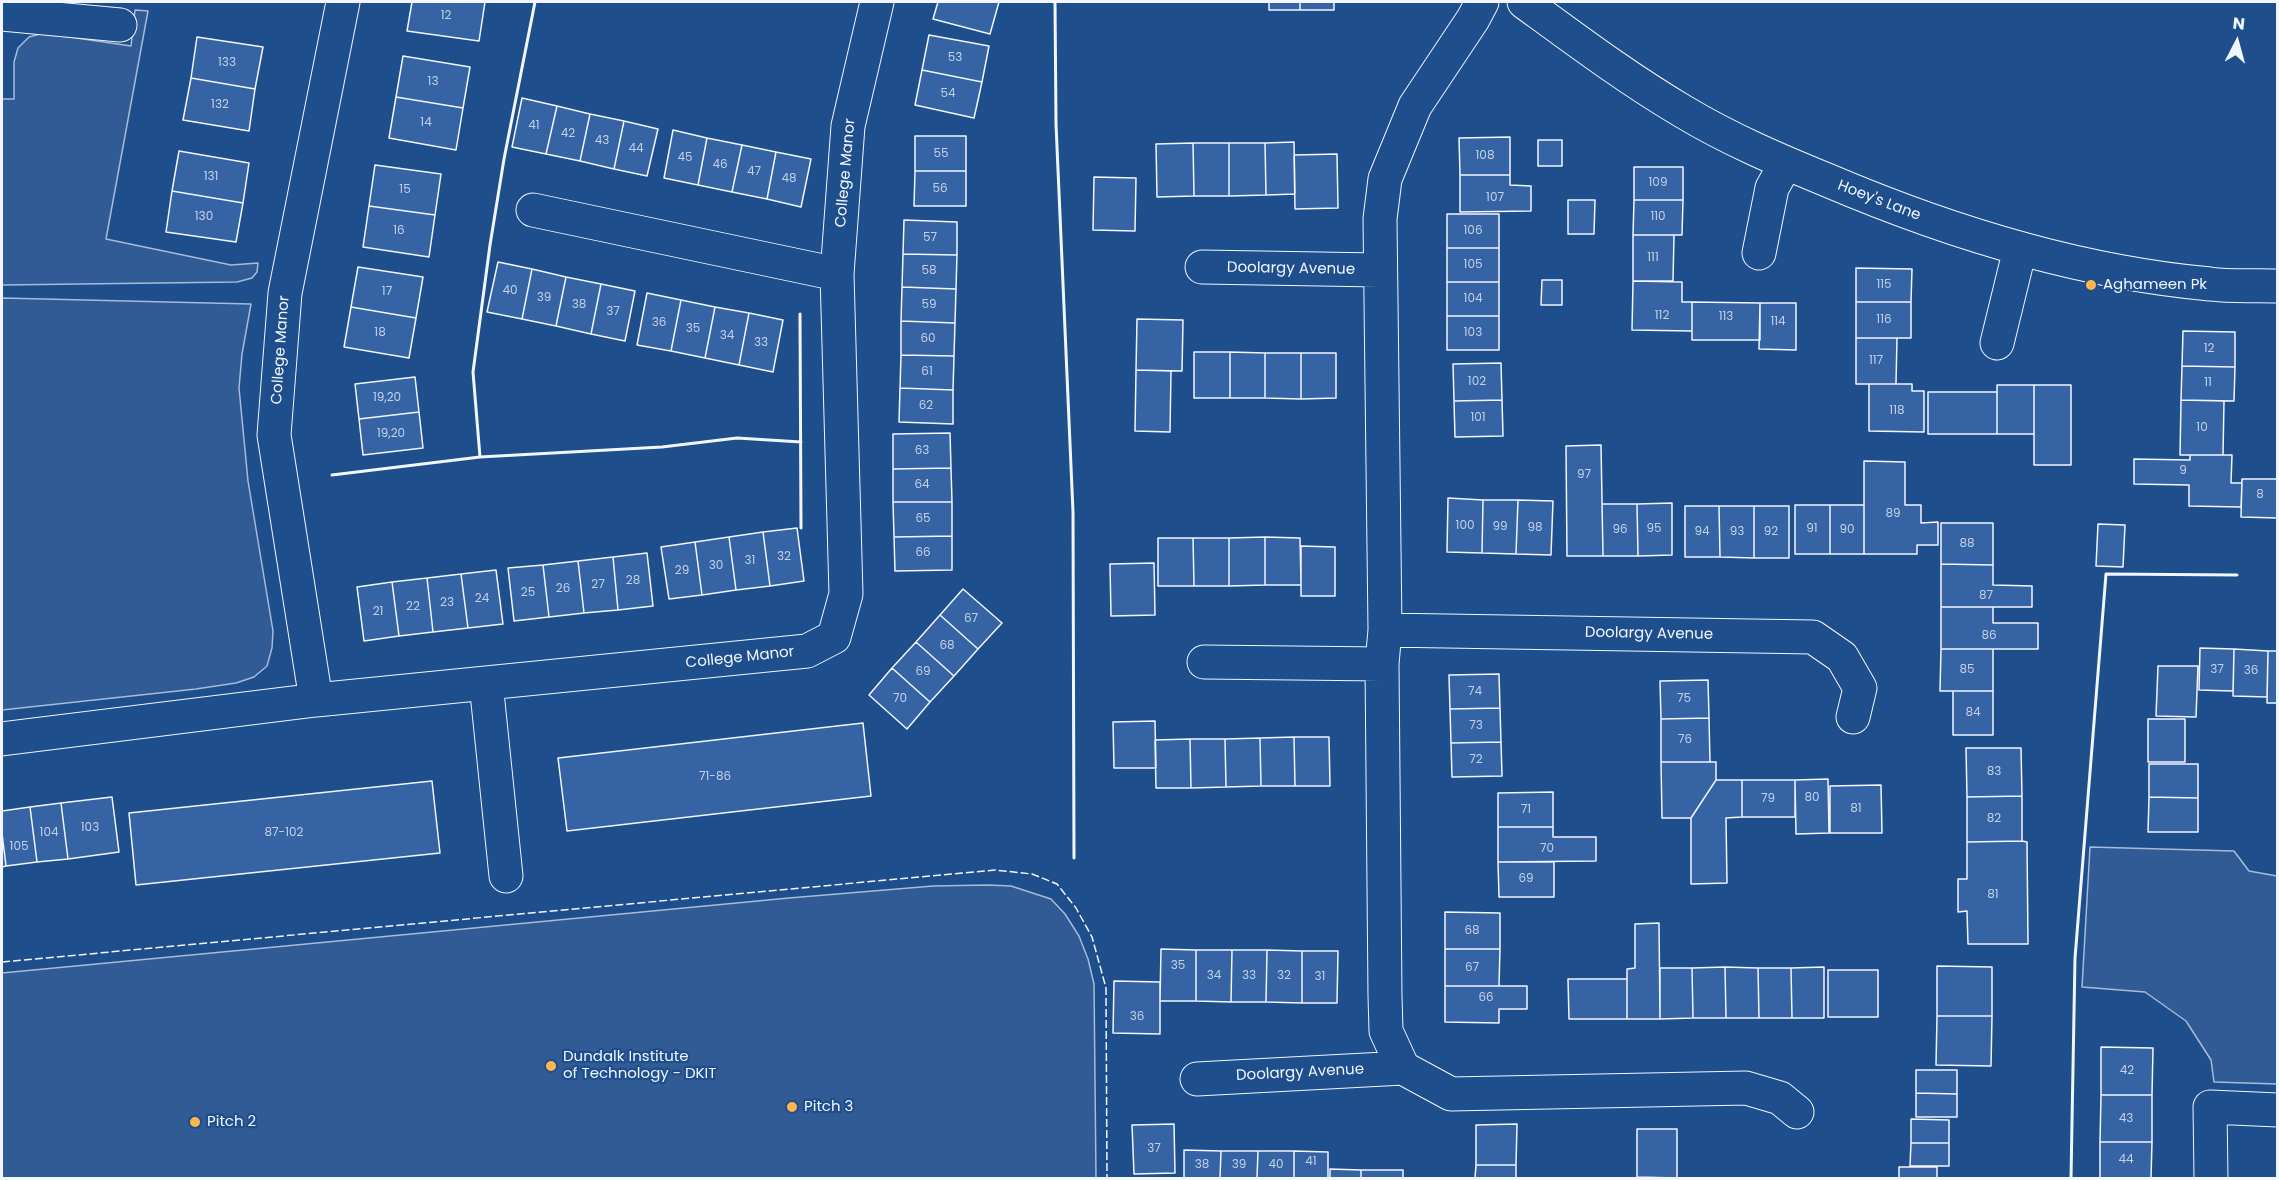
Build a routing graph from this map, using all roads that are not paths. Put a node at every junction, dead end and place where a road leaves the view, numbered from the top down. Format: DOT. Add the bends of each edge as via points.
graph roads {
  1 [pos="343,2"];
  2 [pos="877,2"];
  3 [pos="1482,2"];
  4 [pos="1524,2"];
  5 [pos="2,14"];
  6 [pos="120,25"];
  7 [pos="1786,163"];
  8 [pos="533,210"];
  9 [pos="2020,249"];
  10 [pos="1759,253"];
  11 [pos="1202,267"];
  12 [pos="1379,270"];
  13 [pos="837,274"];
  14 [pos="2277,286"];
  15 [pos="1997,343"];
  16 [pos="1385,630"];
  17 [pos="1204,662"];
  18 [pos="1382,664"];
  19 [pos="486,683"];
  20 [pos="316,700"];
  21 [pos="1853,717"];
  22 [pos="2,739"];
  23 [pos="506,876"];
  24 [pos="1403,1068"];
  25 [pos="1197,1078"];
  26 [pos="2277,1110"];
  27 [pos="1797,1112"];
  28 [pos="2211,1179"];
  1 -- 20 [label="street, College Manor" via="285,293 274,435"];
  2 -- 13 [label="street, College Manor" via="848,126"];
  3 -- 12 [label="street" via="1415,106 1385,179"];
  4 -- 7 [label="street, Hoey's Lane" via="1683,112"];
  5 -- 6 [label="street"];
  7 -- 9 [label="street, Hoey's Lane" via="1878,202"];
  7 -- 10 [label="street" via="1772,188"];
  8 -- 13 [label="street"];
  9 -- 14 [label="street, Hoey's Lane" via="2128,273 2211,285"];
  9 -- 15 [label="street"];
  11 -- 12 [label="street, Doolargy Avenue"];
  12 -- 16 [label="street"];
  13 -- 19 [label="street, College Manor" via="846,594 834,637 807,651"];
  16 -- 18 [label="street"];
  16 -- 21 [label="street, Doolargy Avenue" via="1813,638 1842,657 1860,688"];
  17 -- 18 [label="street"];
  18 -- 24 [label="street" via="1384,996 1386,1031"];
  19 -- 20 [label="street, College Manor"];
  19 -- 23 [label="street"];
  20 -- 22 [label="street, College Manor"];
  24 -- 25 [label="street, Doolargy Avenue"];
  24 -- 27 [label="street" via="1451,1094 1746,1088 1780,1098"];
  26 -- 28 [label="street" via="2210,1107"];
}
